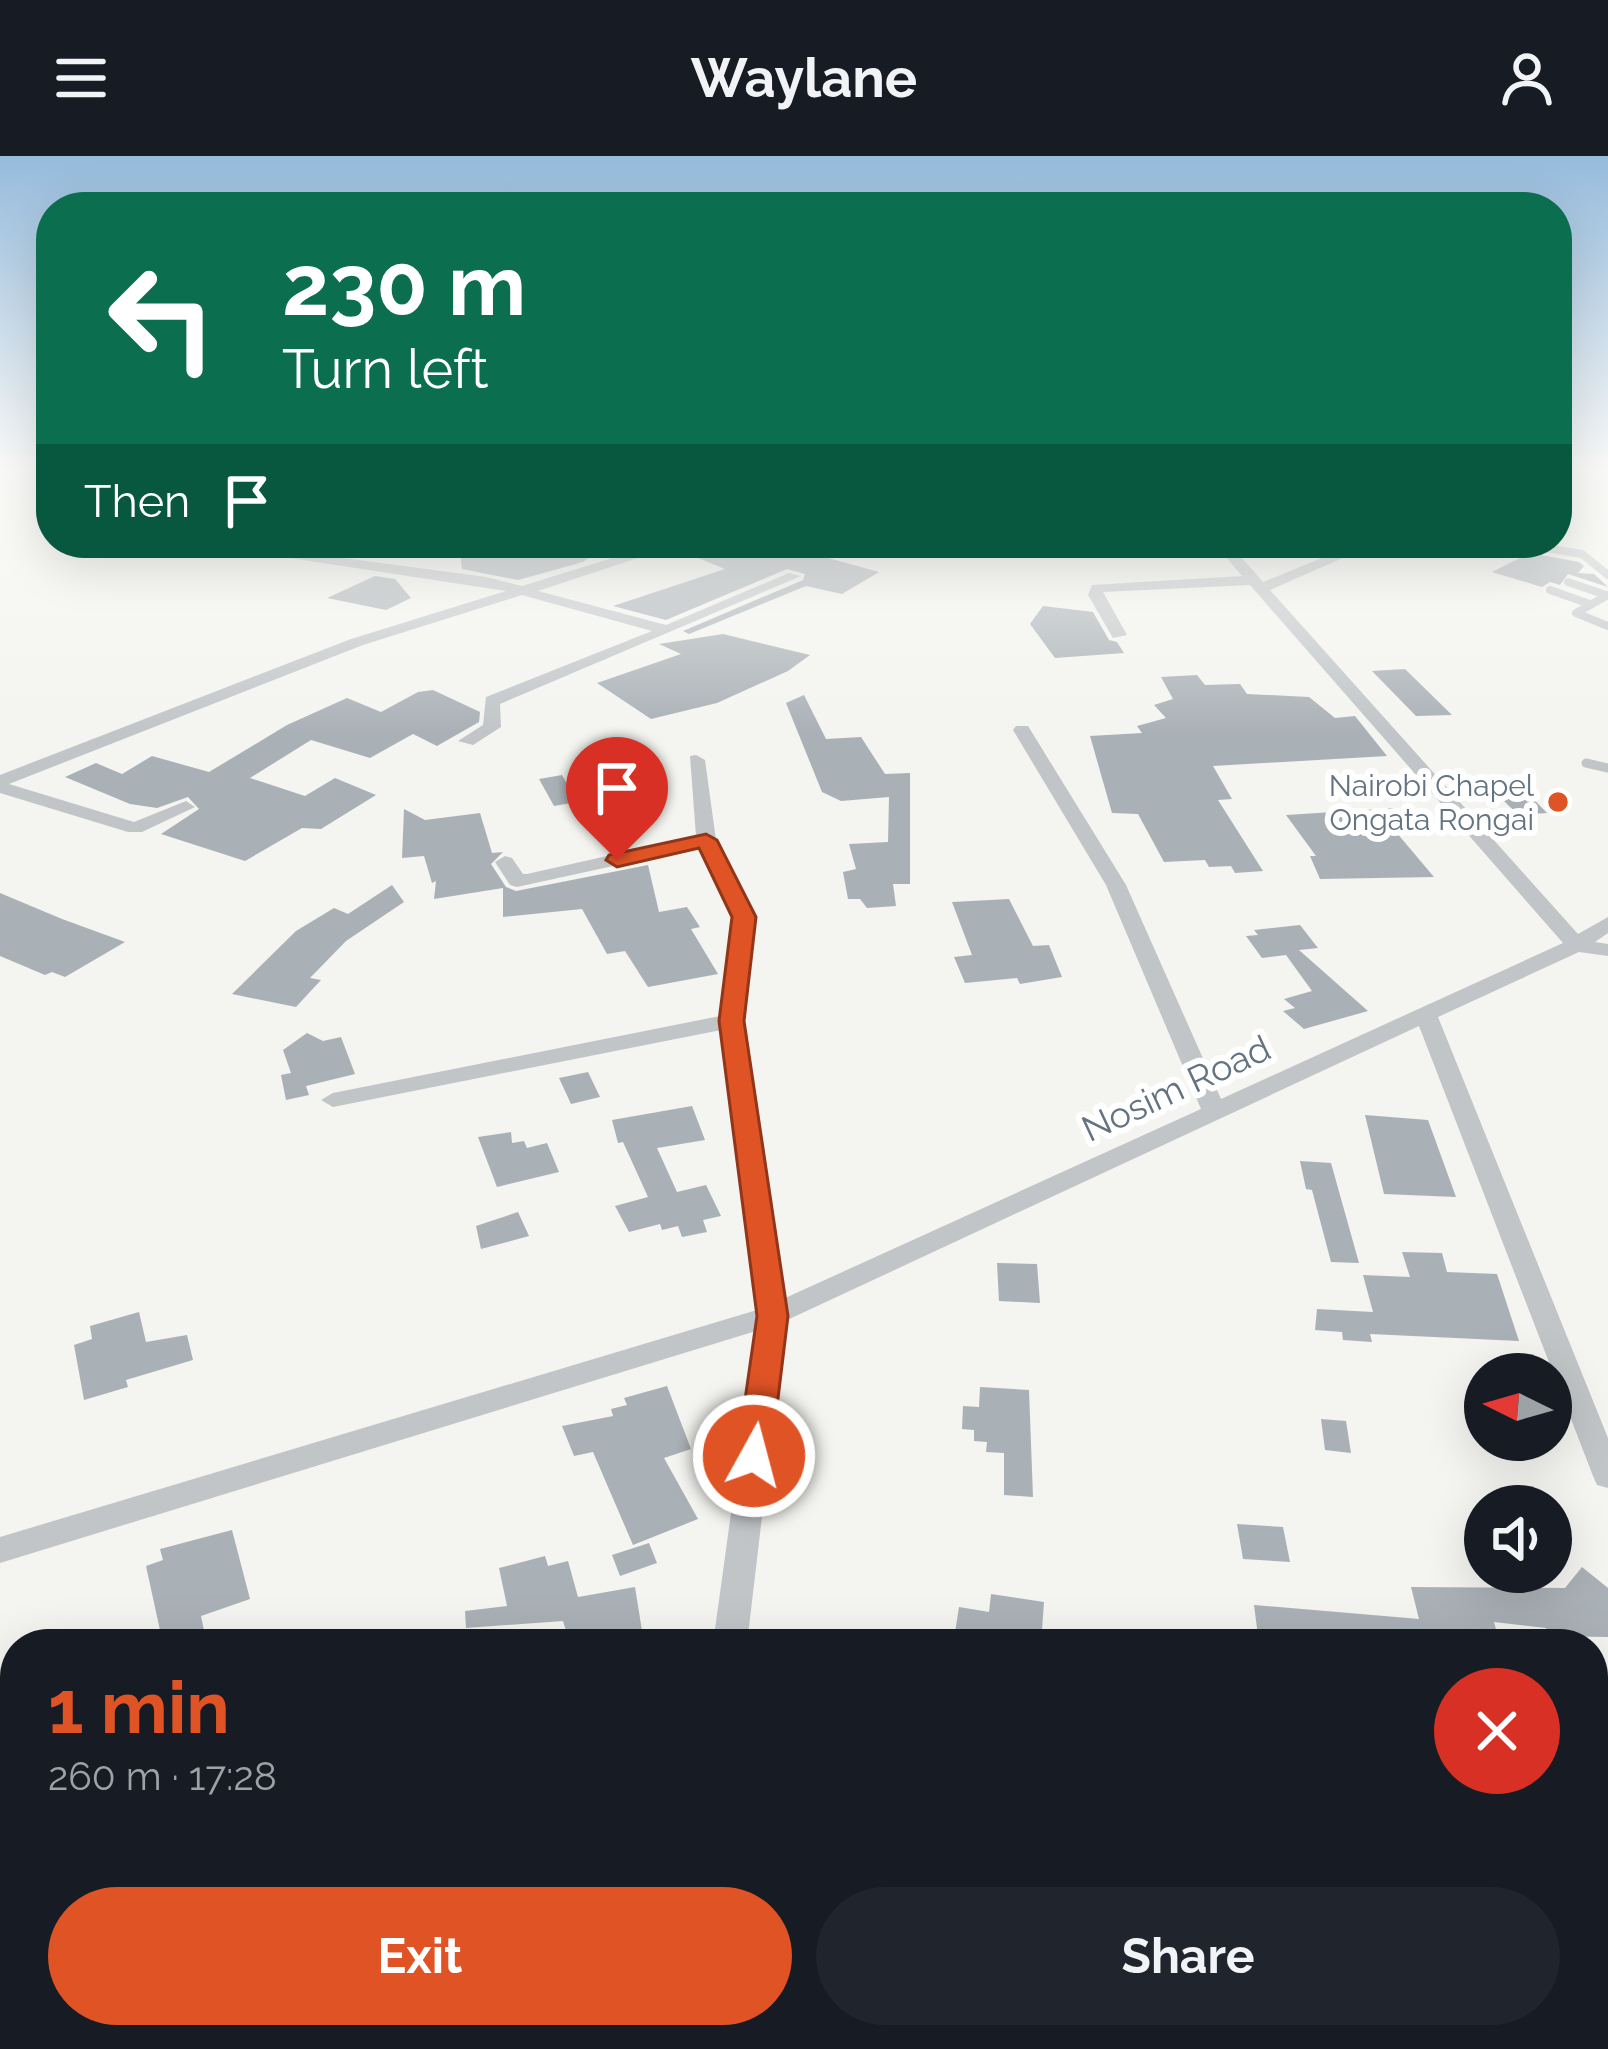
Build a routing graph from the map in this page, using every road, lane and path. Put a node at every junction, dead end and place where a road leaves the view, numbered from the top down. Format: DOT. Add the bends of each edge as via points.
graph roads {
  1 [pos="332,558"];
  2 [pos="627,558"];
  3 [pos="1235,558"];
  4 [pos="1329,558"];
  5 [pos="794,576"];
  6 [pos="1568,582"];
  7 [pos="1258,584"];
  8 [pos="513,590"];
  9 [pos="1550,590"];
  10 [pos="1608,595"];
  11 [pos="1588,604"];
  12 [pos="1608,626"];
  13 [pos="667,630"];
  14 [pos="1119,635"];
  15 [pos="1022,730"];
  16 [pos="467,741"];
  17 [pos="696,760"];
  18 [pos="1586,764"];
  19 [pos="1608,769"];
  20 [pos="0,784"];
  21 [pos="186,807"];
  22 [pos="706,840"];
  23 [pos="505,862"];
  24 [pos="1608,923"];
  25 [pos="1576,946"];
  26 [pos="1608,950"];
  27 [pos="1426,1015"];
  28 [pos="731,1021"];
  29 [pos="333,1100"];
  30 [pos="1214,1109"];
  31 [pos="772,1316"];
  32 [pos="1608,1476"];
  33 [pos="0,1550"];
  34 [pos="732,1629"];
  1 -- 8 [label="street"];
  2 -- 8 [label="street"];
  3 -- 7 [label="street"];
  4 -- 7 [label="street"];
  5 -- 13 [label="street"];
  6 -- 10 [label="lane"];
  7 -- 14 [label="street" via="1097,588"];
  7 -- 25 [label="street"];
  8 -- 13 [label="street"];
  8 -- 20 [label="street" via="357,641"];
  9 -- 11 [label="lane"];
  10 -- 11 [label="lane"];
  11 -- 12 [label="lane" via="1578,616"];
  13 -- 16 [label="street" via="492,701 492,728"];
  15 -- 30 [label="street" via="1116,885"];
  17 -- 22 [label="street"];
  18 -- 19 [label="lane"];
  20 -- 21 [label="street" via="135,829"];
  22 -- 23 [label="street" via="527,880 517,880"];
  22 -- 28 [label="street" via="744,917"];
  24 -- 25 [label="street, Nosim Road"];
  25 -- 26 [label="street"];
  25 -- 27 [label="street, Nosim Road"];
  27 -- 30 [label="street, Nosim Road"];
  27 -- 32 [label="street"];
  28 -- 29 [label="street"];
  28 -- 31 [label="street"];
  30 -- 31 [label="street, Nosim Road"];
  31 -- 33 [label="street, Nosim Road"];
  31 -- 34 [label="street"];
}
